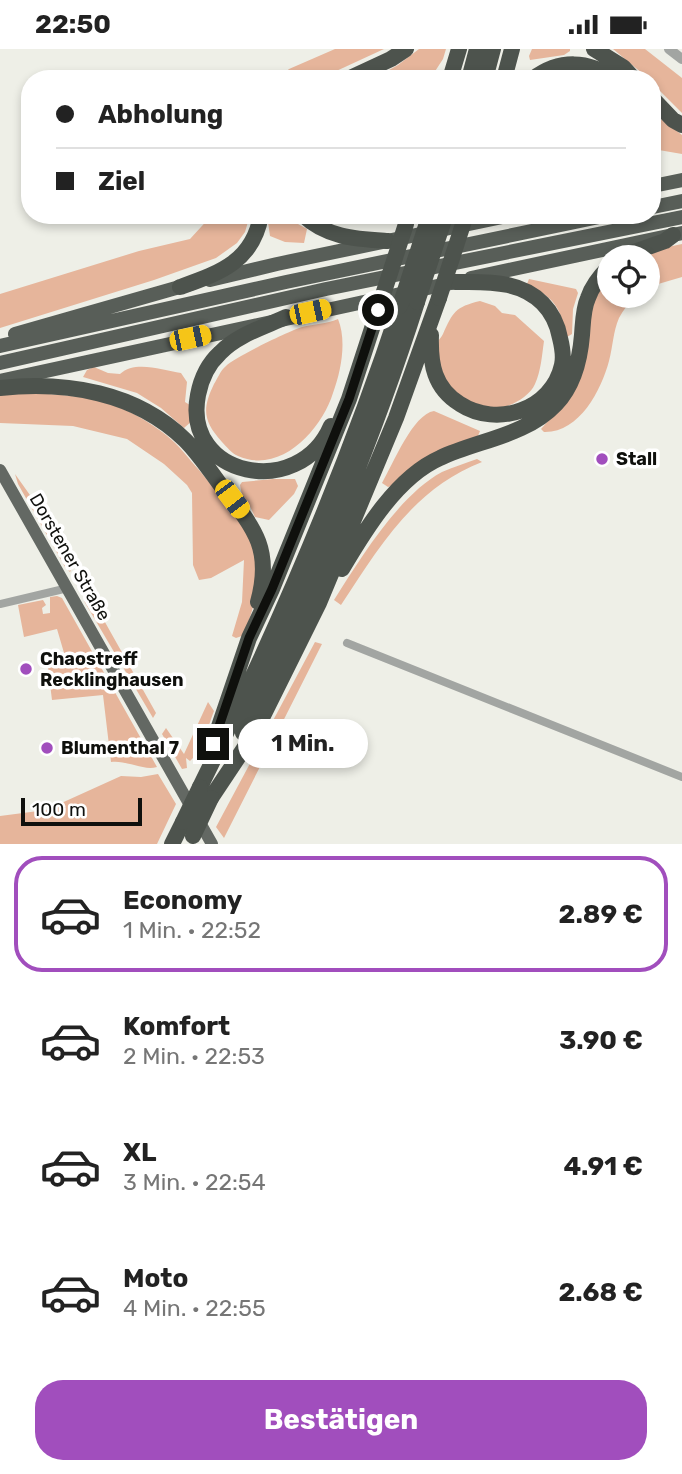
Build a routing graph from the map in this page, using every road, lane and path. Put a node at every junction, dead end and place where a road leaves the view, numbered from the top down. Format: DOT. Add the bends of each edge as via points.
graph roads {
  1 [pos="406,49"];
  2 [pos="458,49"];
  3 [pos="477,49"];
  4 [pos="493,49"];
  5 [pos="512,49"];
  6 [pos="594,49"];
  7 [pos="669,49"];
  8 [pos="682,59"];
  9 [pos="367,70"];
  10 [pos="452,70"];
  11 [pos="471,70"];
  12 [pos="487,70"];
  13 [pos="506,70"];
  14 [pos="548,70"];
  15 [pos="603,70"];
  16 [pos="626,70"];
  17 [pos="661,106"];
  18 [pos="682,125"];
  19 [pos="682,180"];
  20 [pos="661,184"];
  21 [pos="682,201"];
  22 [pos="661,205"];
  23 [pos="682,217"];
  24 [pos="661,221"];
  25 [pos="258,224"];
  26 [pos="314,224"];
  27 [pos="406,224"];
  28 [pos="434,224"];
  29 [pos="435,224"];
  30 [pos="463,224"];
  31 [pos="469,224"];
  32 [pos="566,224"];
  33 [pos="647,224"];
  34 [pos="678,234"];
  35 [pos="388,241"];
  36 [pos="654,245"];
  37 [pos="455,282"];
  38 [pos="597,282"];
  39 [pos="180,287"];
  40 [pos="286,317"];
  41 [pos="432,320"];
  42 [pos="371,330"];
  43 [pos="0,339"];
  44 [pos="0,346"];
  45 [pos="0,363"];
  46 [pos="0,381"];
  47 [pos="0,388"];
  48 [pos="0,470"];
  49 [pos="68,588"];
  50 [pos="319,603"];
  51 [pos="0,604"];
  52 [pos="249,638"];
  53 [pos="347,643"];
  54 [pos="682,777"];
  55 [pos="206,793"];
  56 [pos="191,840"];
  57 [pos="172,844"];
  58 [pos="212,844"];
  1 -- 9 [label="highway"];
  2 -- 10 [label="highway"];
  3 -- 11 [label="highway"];
  4 -- 12 [label="highway"];
  5 -- 13 [label="highway"];
  6 -- 16 [label="highway"];
  7 -- 8 [label="street"];
  14 -- 15 [label="highway" via="569,63"];
  17 -- 18 [label="highway"];
  19 -- 20 [label="highway"];
  21 -- 22 [label="highway"];
  23 -- 24 [label="highway"];
  25 -- 39 [label="highway" via="235,262 218,274"];
  26 -- 35 [label="highway" via="329,233"];
  27 -- 42 [label="highway, bridge"];
  28 -- 55 [label="highway, bridge" via="299,574"];
  29 -- 55 [label="highway, bridge" via="417,302 356,472 271,673"];
  30 -- 41 [label="highway, bridge"];
  31 -- 35 [label="highway"];
  32 -- 44 [label="highway"];
  33 -- 45 [label="highway" via="326,289"];
  34 -- 36 [label="highway"];
  34 -- 37 [label="highway"];
  35 -- 39 [label="highway"];
  37 -- 40 [label="highway"];
  37 -- 41 [label="highway" via="510,285 547,306 563,351 554,383 531,406 504,416 473,411 441,389 430,355"];
  38 -- 50 [label="highway" via="587,299 577,368 556,403 515,431 423,467 389,499"];
  39 -- 43 [label="highway"];
  40 -- 42 [label="highway" via="220,352 202,379 196,413 200,432 216,454 239,469 277,472 310,454 327,435"];
  40 -- 46 [label="highway"];
  41 -- 50 [label="highway"];
  42 -- 52 [label="highway" via="322,469"];
  47 -- 52 [label="highway" via="32,386 113,396 150,413 186,442 256,534 264,559 263,583"];
  48 -- 49 [label="main road, Dorstener Straße"];
  49 -- 51 [label="street"];
  49 -- 58 [label="main road, Dorstener Straße"];
  50 -- 55 [label="highway" via="255,732"];
  52 -- 55 [label="highway" via="219,723"];
  53 -- 54 [label="street"];
  55 -- 56 [label="highway, bridge"];
  55 -- 57 [label="highway, bridge"];
}
